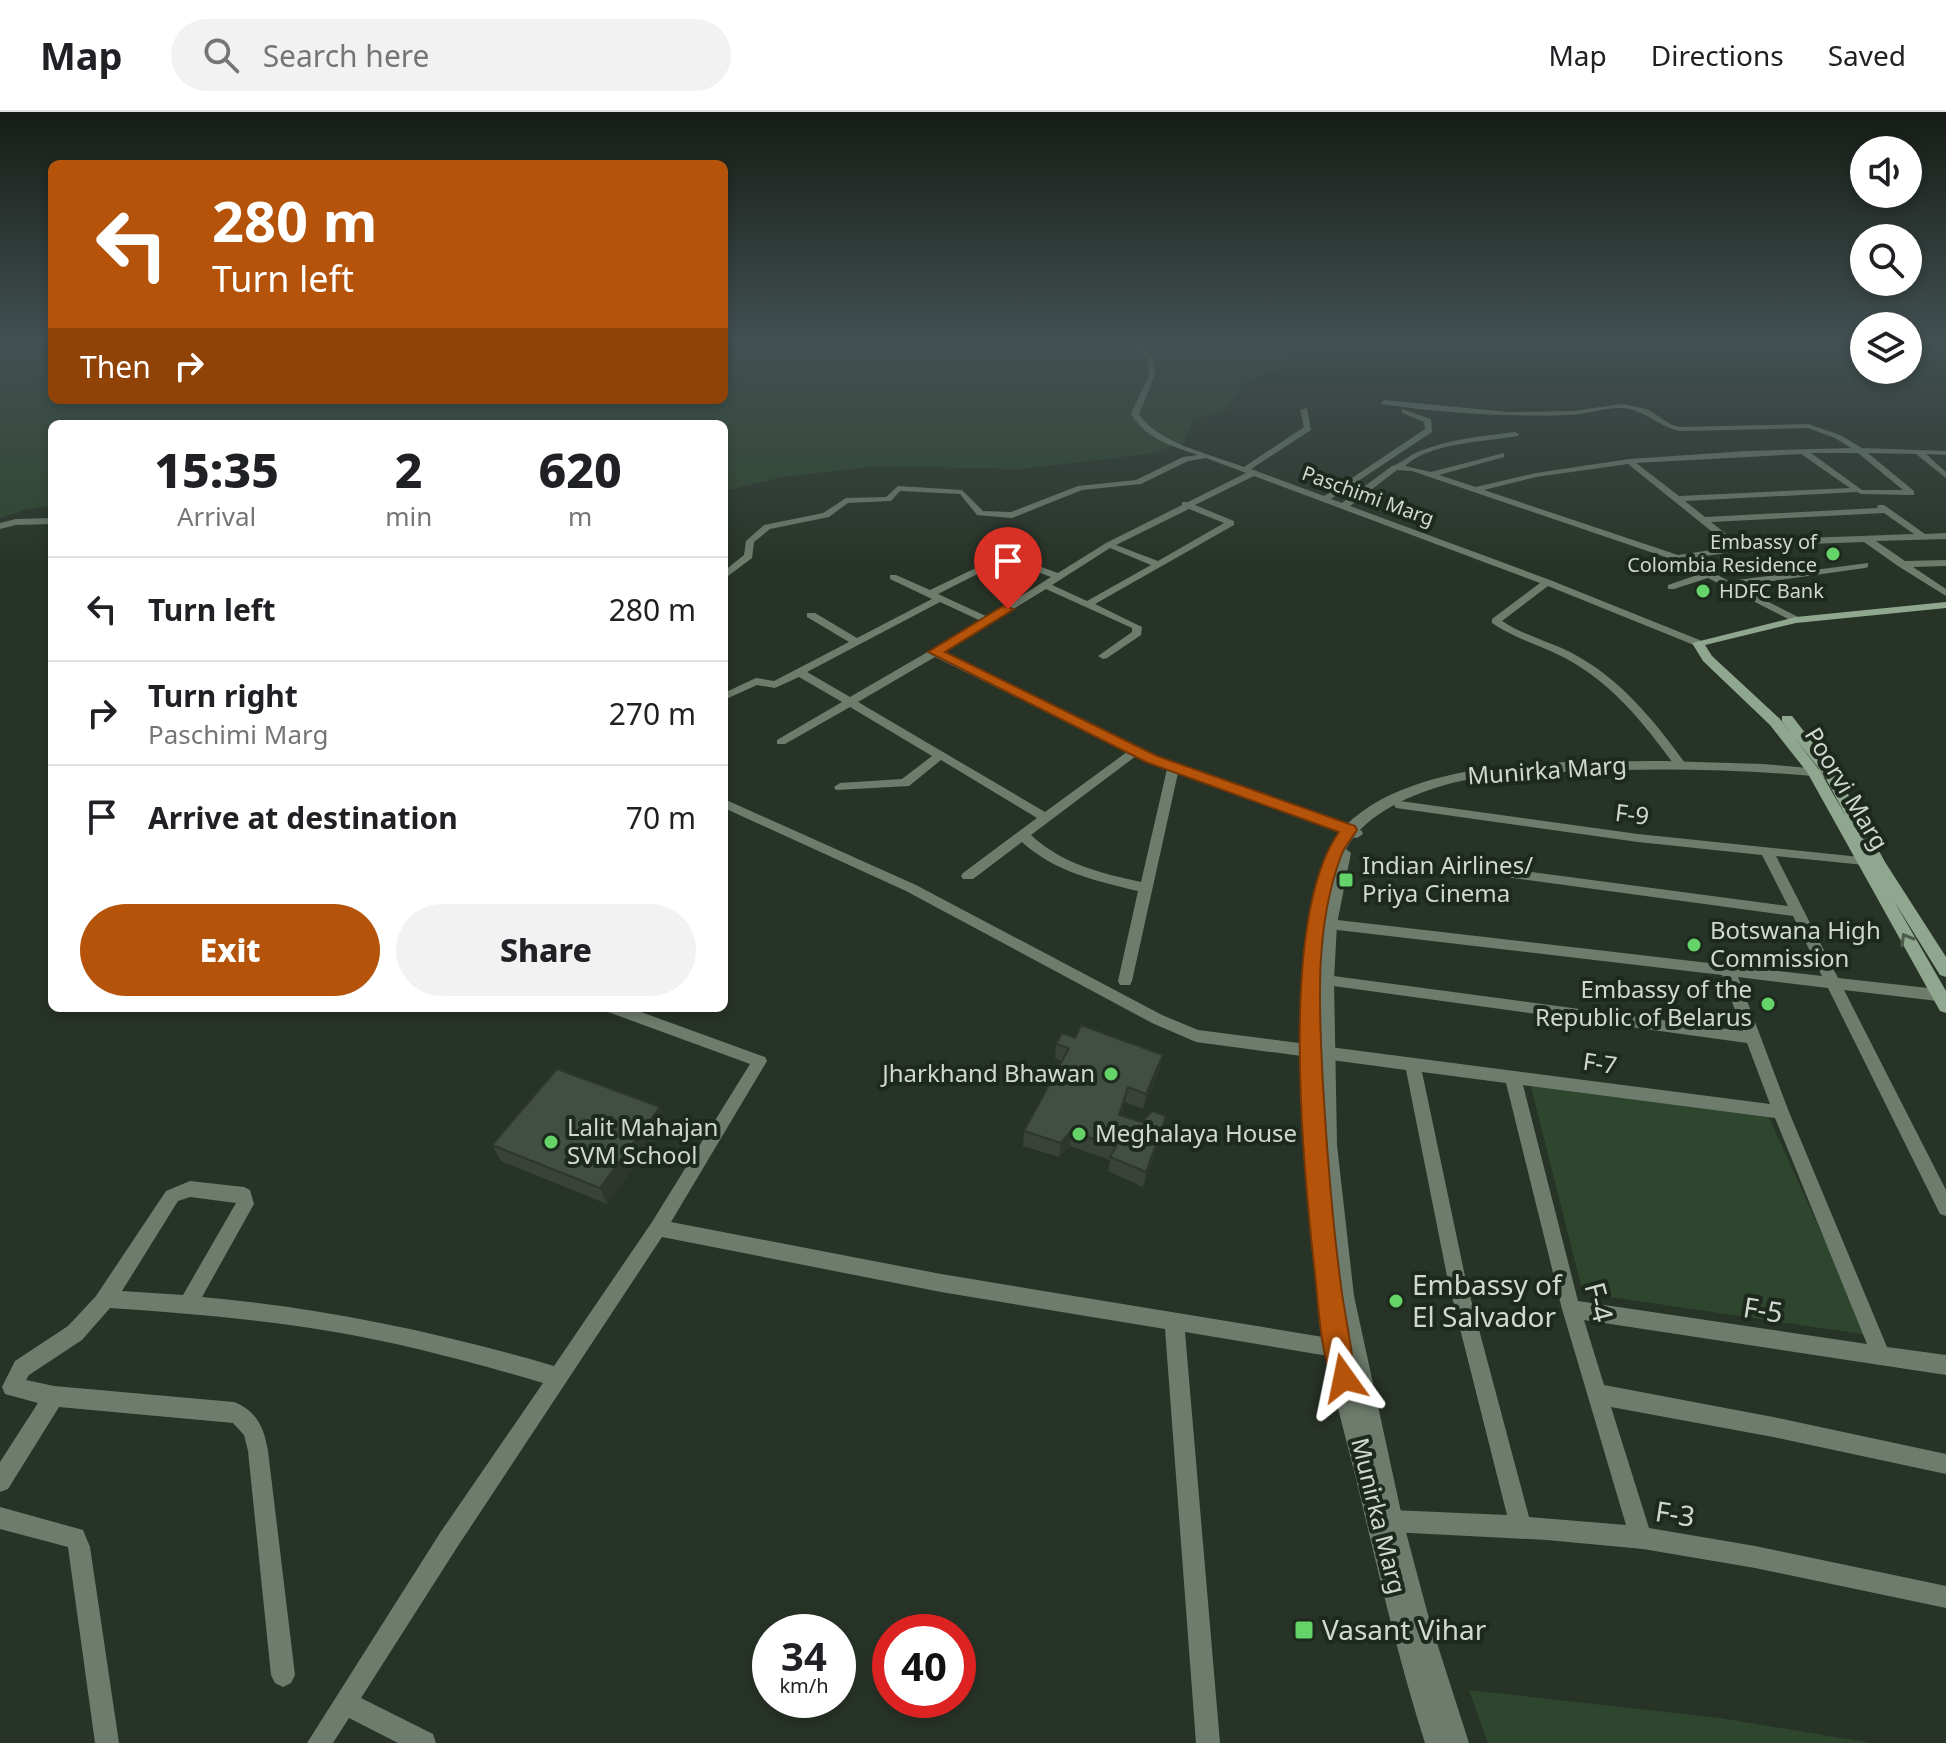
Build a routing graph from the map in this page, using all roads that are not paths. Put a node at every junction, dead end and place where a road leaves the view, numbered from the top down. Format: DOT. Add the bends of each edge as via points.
graph roads {
  1 [pos="1136,416"];
  2 [pos="1305,416"];
  3 [pos="1420,416"];
  4 [pos="1653,416"];
  5 [pos="1515,434"];
  6 [pos="1859,449"];
  7 [pos="1803,450"];
  8 [pos="1917,451"];
  9 [pos="1946,453"];
  10 [pos="1501,455"];
  11 [pos="1211,458"];
  12 [pos="1629,461"];
  13 [pos="1400,467"];
  14 [pos="1314,468"];
  15 [pos="1249,471"];
  16 [pos="1430,475"];
  17 [pos="1946,476"];
  18 [pos="1342,489"];
  19 [pos="1476,490"];
  20 [pos="1859,491"];
  21 [pos="1326,499"];
  22 [pos="1675,499"];
  23 [pos="1185,504"];
  24 [pos="1344,506"];
  25 [pos="1887,510"];
  26 [pos="1701,520"];
  27 [pos="48,521"];
  28 [pos="0,526"];
  29 [pos="1922,536"];
  30 [pos="1946,536"];
  31 [pos="1865,538"];
  32 [pos="1109,545"];
  33 [pos="1737,547"];
  34 [pos="1677,558"];
  35 [pos="1946,563"];
  36 [pos="1158,564"];
  37 [pos="1901,564"];
  38 [pos="1865,565"];
  39 [pos="728,573"];
  40 [pos="1709,574"];
  41 [pos="893,577"];
  42 [pos="1059,577"];
  43 [pos="1547,582"];
  44 [pos="1728,584"];
  45 [pos="1046,586"];
  46 [pos="1671,587"];
  47 [pos="1946,593"];
  48 [pos="935,597"];
  49 [pos="1088,604"];
  50 [pos="1946,605"];
  51 [pos="811,615"];
  52 [pos="1796,620"];
  53 [pos="989,621"];
  54 [pos="1701,642"];
  55 [pos="858,643"];
  56 [pos="934,652"];
  57 [pos="1103,656"];
  58 [pos="801,673"];
  59 [pos="728,695"];
  60 [pos="847,702"];
  61 [pos="781,742"];
  62 [pos="1135,751"];
  63 [pos="939,756"];
  64 [pos="1679,763"];
  65 [pos="1173,768"];
  66 [pos="1823,775"];
  67 [pos="840,787"];
  68 [pos="728,805"];
  69 [pos="1400,805"];
  70 [pos="1045,817"];
  71 [pos="1353,832"];
  72 [pos="1023,835"];
  73 [pos="1767,851"];
  74 [pos="1861,860"];
  75 [pos="1878,862"];
  76 [pos="1455,866"];
  77 [pos="968,876"];
  78 [pos="1145,888"];
  79 [pos="1796,912"];
  80 [pos="1329,924"];
  81 [pos="1728,971"];
  82 [pos="1946,971"];
  83 [pos="1326,980"];
  84 [pos="1125,981"];
  85 [pos="1835,983"];
  86 [pos="1944,999"];
  87 [pos="624,1012"];
  88 [pos="1752,1038"];
  89 [pos="1318,1052"];
  90 [pos="1413,1065"];
  91 [pos="1513,1077"];
  92 [pos="1781,1112"];
  93 [pos="1946,1208"];
  94 [pos="658,1228"];
  95 [pos="105,1299"];
  96 [pos="188,1304"];
  97 [pos="1571,1309"];
  98 [pos="1174,1321"];
  99 [pos="1344,1348"];
  100 [pos="1882,1357"];
  101 [pos="1946,1365"];
  102 [pos="557,1377"];
  103 [pos="1596,1394"];
  104 [pos="54,1396"];
  105 [pos="1946,1464"];
  106 [pos="0,1481"];
  107 [pos="0,1518"];
  108 [pos="1391,1521"];
  109 [pos="1521,1526"];
  110 [pos="1641,1539"];
  111 [pos="1946,1597"];
  112 [pos="283,1675"];
  113 [pos="345,1703"];
  114 [pos="107,1743"];
  115 [pos="319,1743"];
  116 [pos="424,1743"];
  117 [pos="1208,1743"];
  118 [pos="1439,1743"];
  119 [pos="1455,1743"];
  1 -- 11 [label="street, Paschimi Marg" via="1168,443"];
  2 -- 15 [label="street" via="1308,428"];
  3 -- 18 [label="street" via="1430,428"];
  4 -- 6 [label="street" via="1676,429 1808,426 1829,431"];
  5 -- 13 [label="street" via="1435,450"];
  6 -- 7 [label="street"];
  6 -- 8 [label="street"];
  6 -- 20 [label="street" via="1911,493"];
  7 -- 12 [label="street"];
  7 -- 20 [label="street"];
  8 -- 9 [label="street"];
  8 -- 17 [label="street"];
  10 -- 16 [label="street"];
  11 -- 15 [label="street, Paschimi Marg"];
  11 -- 39 [label="street" via="1186,459 1138,482 1078,488 1012,515 980,513 962,492 898,488 888,499 849,501 826,515 767,527 750,541 749,556"];
  12 -- 19 [label="street" via="1542,472"];
  12 -- 22 [label="street"];
  13 -- 16 [label="street"];
  13 -- 24 [label="street"];
  14 -- 18 [label="street" via="1316,485"];
  15 -- 21 [label="street, Paschimi Marg"];
  15 -- 23 [label="street"];
  16 -- 19 [label="street"];
  18 -- 21 [label="street"];
  19 -- 34 [label="street"];
  20 -- 22 [label="street"];
  20 -- 25 [label="street"];
  21 -- 24 [label="street, Paschimi Marg"];
  22 -- 26 [label="street"];
  23 -- 32 [label="street"];
  23 -- 36 [label="street" via="1231,523"];
  24 -- 43 [label="street, Paschimi Marg"];
  25 -- 26 [label="street"];
  25 -- 29 [label="street"];
  26 -- 33 [label="street"];
  27 -- 28 [label="street"];
  29 -- 30 [label="street"];
  29 -- 31 [label="street"];
  31 -- 33 [label="street"];
  31 -- 37 [label="street"];
  32 -- 36 [label="street"];
  32 -- 42 [label="street"];
  33 -- 34 [label="street"];
  34 -- 40 [label="street"];
  35 -- 37 [label="street"];
  36 -- 49 [label="street"];
  37 -- 47 [label="street"];
  38 -- 44 [label="street"];
  40 -- 44 [label="street"];
  40 -- 46 [label="street"];
  41 -- 48 [label="street"];
  42 -- 45 [label="street"];
  42 -- 48 [label="street" via="1005,557"];
  43 -- 54 [label="street, Paschimi Marg"];
  43 -- 64 [label="street" via="1496,621 1606,677"];
  44 -- 52 [label="street"];
  45 -- 49 [label="street"];
  45 -- 53 [label="street"];
  48 -- 53 [label="street"];
  48 -- 55 [label="street"];
  49 -- 57 [label="street" via="1139,630"];
  50 -- 52 [label="main road"];
  51 -- 55 [label="street"];
  52 -- 54 [label="main road"];
  53 -- 56 [label="street"];
  54 -- 66 [label="main road, Poorvi Marg" via="1707,658"];
  55 -- 58 [label="street"];
  56 -- 60 [label="street"];
  56 -- 62 [label="street"];
  58 -- 59 [label="street" via="773,686 756,681"];
  58 -- 60 [label="street"];
  60 -- 61 [label="street"];
  60 -- 63 [label="street"];
  62 -- 65 [label="street"];
  62 -- 70 [label="street"];
  63 -- 67 [label="street" via="905,783"];
  63 -- 70 [label="street"];
  64 -- 66 [label="street, Munirka Marg"];
  64 -- 71 [label="street, Munirka Marg" via="1500,771 1451,779 1390,804"];
  65 -- 71 [label="street"];
  65 -- 78 [label="street"];
  66 -- 69 [label="street, Munirka Marg" via="1691,767 1496,776 1450,783"];
  66 -- 74 [label="main road, Poorvi Marg"];
  66 -- 75 [label="main road, Poorvi Marg"];
  68 -- 89 [label="street, F-7" via="911,888 1176,1029 1215,1040"];
  69 -- 71 [label="street, Munirka Marg"];
  69 -- 73 [label="street, F-9"];
  70 -- 72 [label="street"];
  71 -- 80 [label="street, Munirka Marg" via="1342,856"];
  71 -- 89 [label="street, Munirka Marg" via="1334,852 1321,891 1314,939"];
  72 -- 77 [label="street"];
  72 -- 78 [label="street" via="1065,867"];
  73 -- 74 [label="street, F-9"];
  73 -- 79 [label="street"];
  74 -- 75 [label="street, F-9"];
  86 -- 74 [label="main road, Poorvi Marg, one-way"];
  75 -- 82 [label="main road, Poorvi Marg"];
  76 -- 79 [label="street"];
  78 -- 84 [label="street"];
  79 -- 85 [label="street"];
  80 -- 81 [label="street"];
  80 -- 83 [label="street, Munirka Marg"];
  81 -- 85 [label="street"];
  81 -- 88 [label="street"];
  83 -- 88 [label="street"];
  83 -- 89 [label="street, Munirka Marg"];
  85 -- 86 [label="street"];
  85 -- 93 [label="street"];
  87 -- 94 [label="street" via="759,1061"];
  88 -- 92 [label="street"];
  89 -- 90 [label="street, F-7"];
  89 -- 99 [label="street, Munirka Marg"];
  90 -- 91 [label="street, F-7"];
  90 -- 109 [label="street" via="1457,1281"];
  91 -- 92 [label="street, F-7"];
  91 -- 97 [label="street, F-4"];
  92 -- 100 [label="street"];
  94 -- 98 [label="street"];
  94 -- 102 [label="street"];
  95 -- 96 [label="street"];
  95 -- 96 [label="street" via="177,1192 244,1195 245,1204"];
  95 -- 104 [label="street" via="61,1346 27,1361 13,1382 16,1389"];
  96 -- 102 [label="street" via="402,1335"];
  97 -- 100 [label="street, F-5"];
  97 -- 103 [label="street, F-4"];
  98 -- 99 [label="street"];
  98 -- 117 [label="street"];
  99 -- 108 [label="street, Munirka Marg"];
  99 -- 118 [label="street, Munirka Marg" via="1388,1560"];
  100 -- 101 [label="street, F-5"];
  102 -- 113 [label="street"];
  103 -- 105 [label="street"];
  103 -- 110 [label="street, F-4"];
  104 -- 106 [label="street"];
  104 -- 112 [label="street" via="234,1412 251,1425"];
  107 -- 114 [label="street" via="75,1538"];
  108 -- 109 [label="street, F-3"];
  108 -- 119 [label="street, Munirka Marg"];
  109 -- 110 [label="street, F-3"];
  110 -- 111 [label="street, F-3" via="1764,1558"];
  113 -- 115 [label="street"];
  113 -- 116 [label="street"];
}
